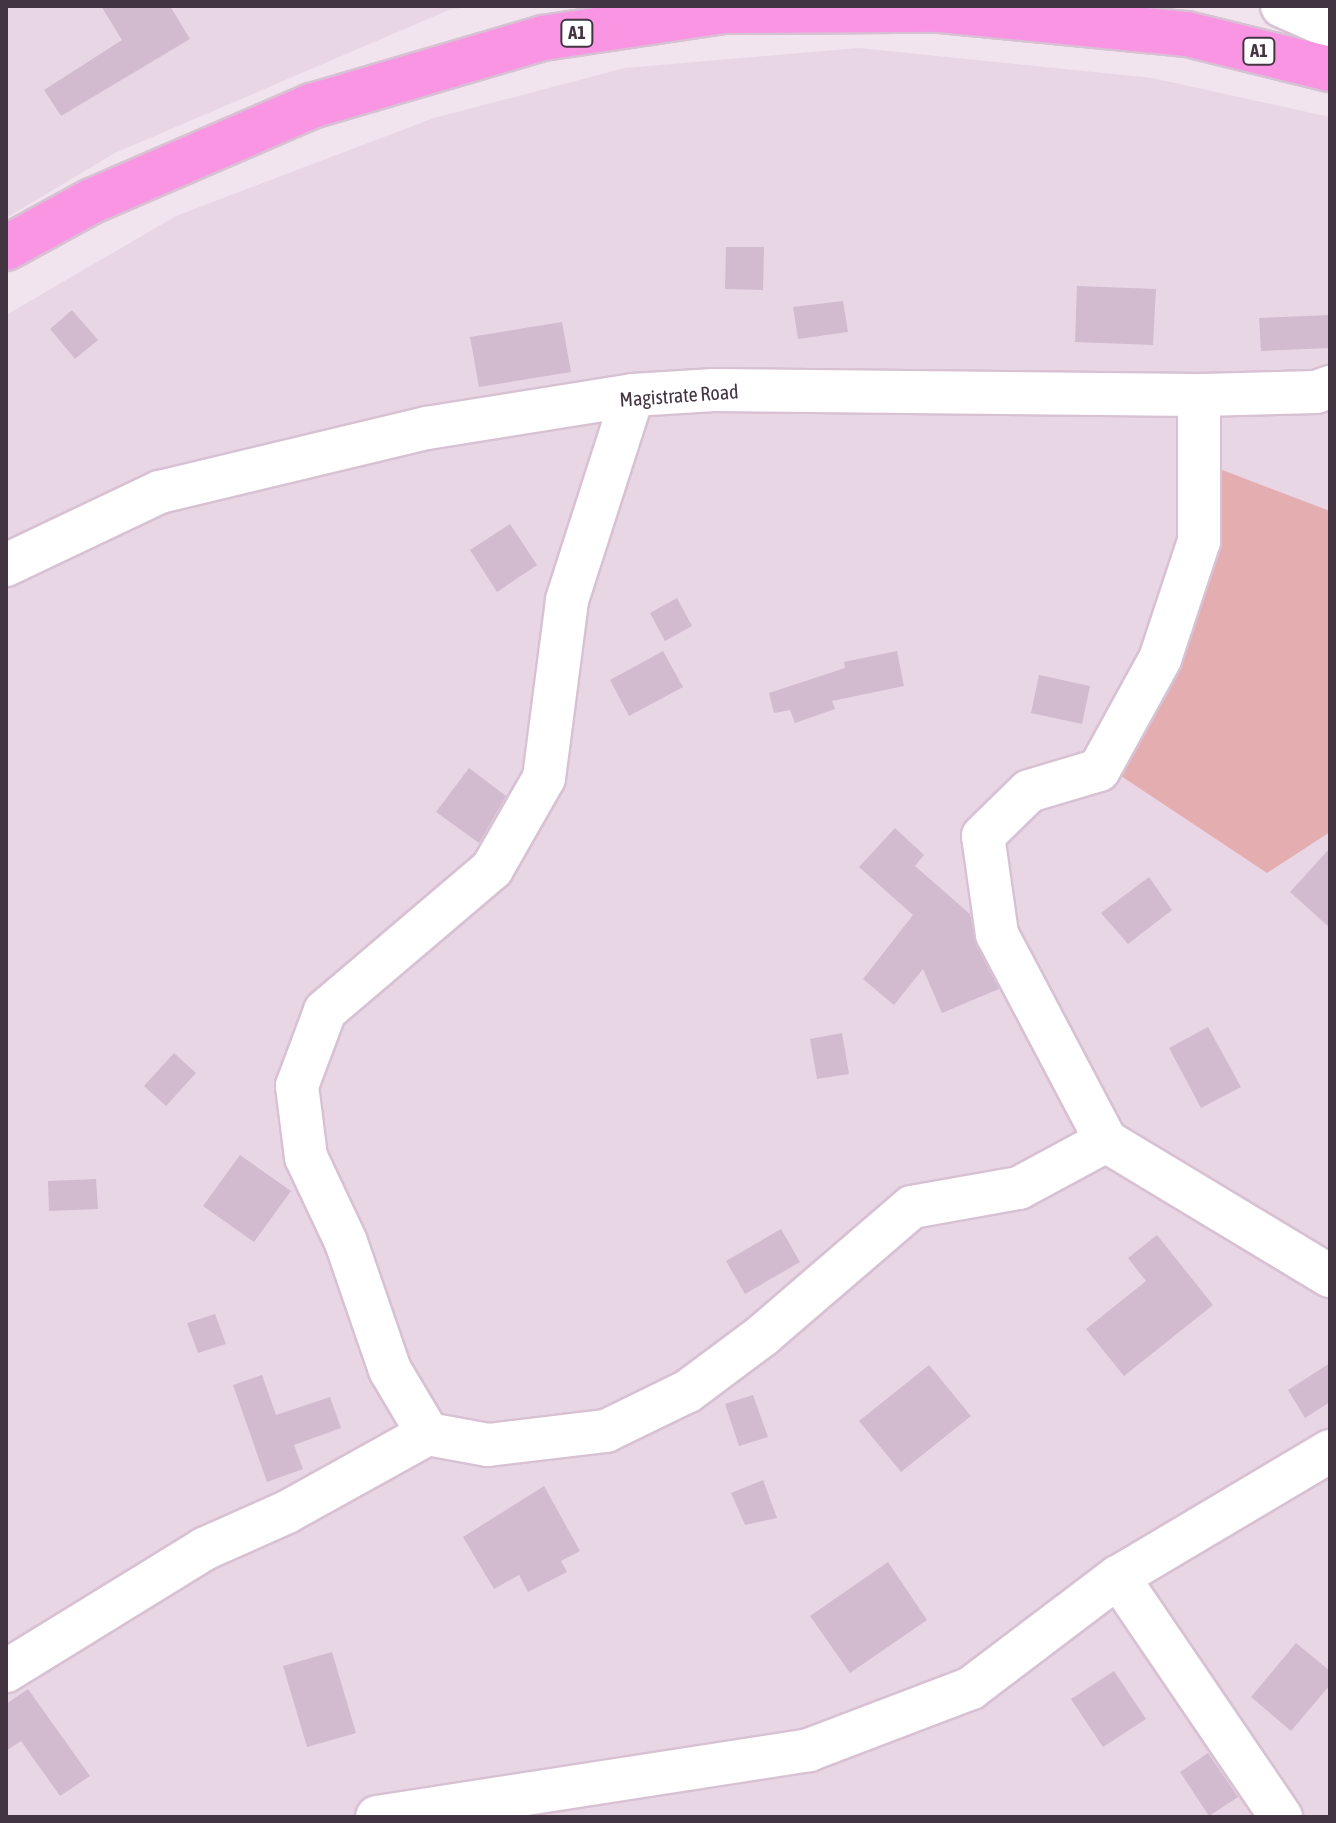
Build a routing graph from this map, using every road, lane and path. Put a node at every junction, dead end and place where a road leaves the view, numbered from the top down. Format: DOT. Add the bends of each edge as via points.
graph roads {
  1 [pos="1282,6"];
  2 [pos="1330,27"];
  3 [pos="1330,69"];
  4 [pos="6,248"];
  5 [pos="633,395"];
  6 [pos="1199,395"];
  7 [pos="1325,396"];
  8 [pos="6,565"];
  9 [pos="1106,1141"];
  10 [pos="1330,1276"];
  11 [pos="428,1434"];
  12 [pos="1330,1451"];
  13 [pos="1118,1577"];
  14 [pos="6,1671"];
  15 [pos="377,1817"];
  16 [pos="1281,1817"];
  1 -- 2 [label="street"];
  3 -- 4 [label="main road, A1" via="1187,34 941,10 724,11 543,38 312,106 92,201"];
  5 -- 6 [label="street, Magistrate Road" via="714,390"];
  5 -- 8 [label="street, Magistrate Road" via="427,428 160,492"];
  5 -- 11 [label="street" via="567,600 544,778 492,869 325,1011 297,1086 306,1157 346,1242 390,1370"];
  6 -- 7 [label="street, Magistrate Road"];
  6 -- 9 [label="street" via="1199,541 1160,659 1099,770 1029,791 983,836 997,934"];
  9 -- 10 [label="street"];
  9 -- 11 [label="street" via="1019,1188 912,1207 763,1335 688,1391 606,1431 488,1445"];
  11 -- 14 [label="street" via="287,1512 204,1549"];
  12 -- 13 [label="street"];
  13 -- 15 [label="street" via="971,1688 809,1750"];
  13 -- 16 [label="street"];
}
